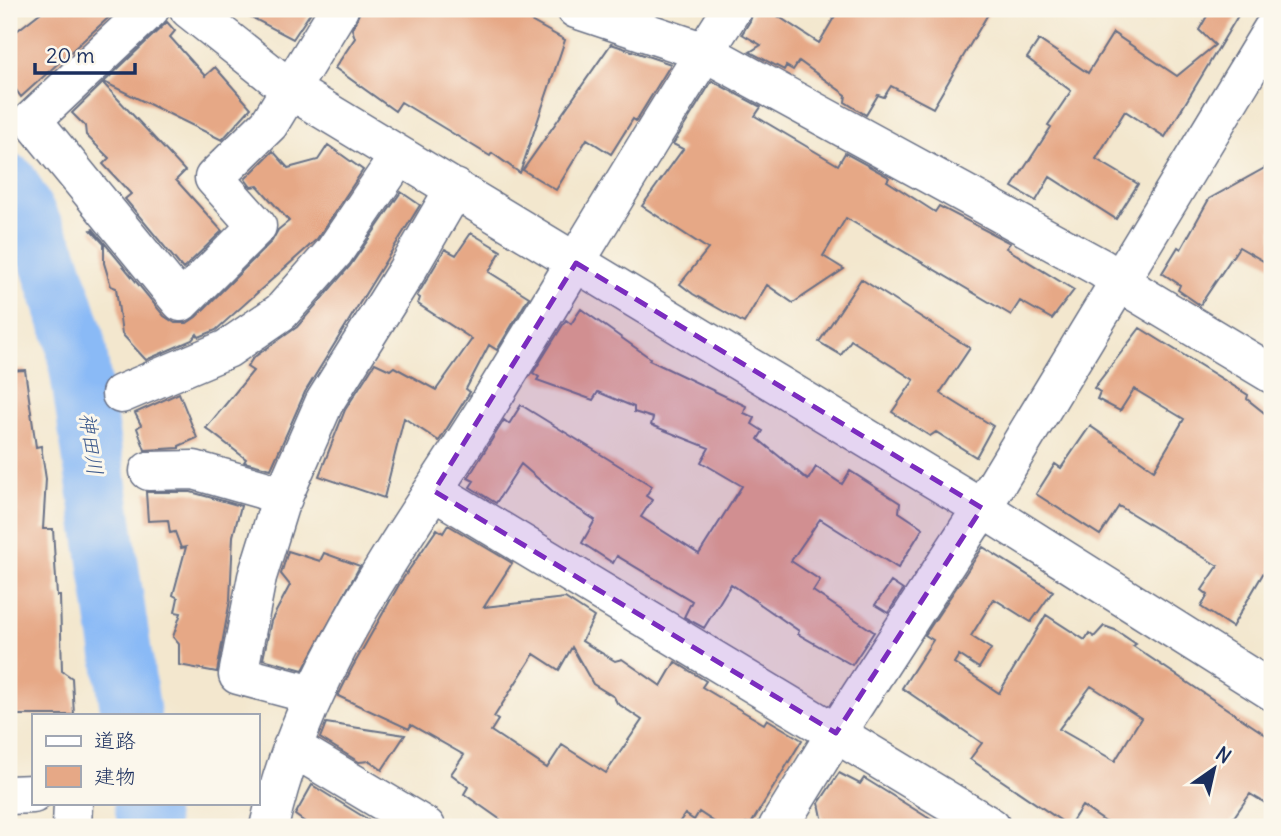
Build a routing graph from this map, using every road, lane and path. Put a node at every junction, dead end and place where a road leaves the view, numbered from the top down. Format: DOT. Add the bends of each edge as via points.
graph roads {
  1 [pos="150,9"];
  2 [pos="189,9"];
  3 [pos="339,9"];
  4 [pos="576,9"];
  5 [pos="732,9"];
  6 [pos="225,30"];
  7 [pos="1272,30"];
  8 [pos="705,52"];
  9 [pos="291,90"];
  10 [pos="400,156"];
  11 [pos="455,188"];
  12 [pos="576,263"];
  13 [pos="1122,280"];
  14 [pos="1272,374"];
  15 [pos="121,394"];
  16 [pos="149,471"];
  17 [pos="434,491"];
  18 [pos="283,498"];
  19 [pos="982,508"];
  20 [pos="1272,691"];
  21 [pos="313,695"];
  22 [pos="835,733"];
  23 [pos="292,747"];
  24 [pos="32,794"];
  25 [pos="9,795"];
  26 [pos="73,804"];
  27 [pos="72,827"];
  28 [pos="269,827"];
  29 [pos="426,827"];
  30 [pos="778,827"];
  31 [pos="991,827"];
  1 -- 9 [label="street" via="32,120 181,302 257,226 214,178 269,124"];
  2 -- 6 [label="street"];
  3 -- 9 [label="street"];
  4 -- 8 [label="street"];
  5 -- 8 [label="street"];
  6 -- 9 [label="street"];
  7 -- 13 [label="street"];
  8 -- 12 [label="street"];
  8 -- 13 [label="street"];
  9 -- 10 [label="street"];
  10 -- 11 [label="street"];
  10 -- 15 [label="street" via="334,252 281,312 227,349"];
  11 -- 12 [label="street"];
  11 -- 18 [label="street" via="324,403"];
  12 -- 17 [label="street"];
  12 -- 19 [label="street"];
  13 -- 14 [label="street"];
  13 -- 19 [label="street"];
  16 -- 18 [label="street" via="194,470"];
  17 -- 21 [label="street" via="379,572"];
  17 -- 22 [label="street"];
  18 -- 21 [label="street" via="257,577 238,675"];
  19 -- 20 [label="street"];
  19 -- 22 [label="street"];
  21 -- 23 [label="street"];
  22 -- 30 [label="street"];
  22 -- 31 [label="street"];
  23 -- 28 [label="street"];
  23 -- 29 [label="street"];
  24 -- 25 [label="street"];
  26 -- 27 [label="street"];
}
